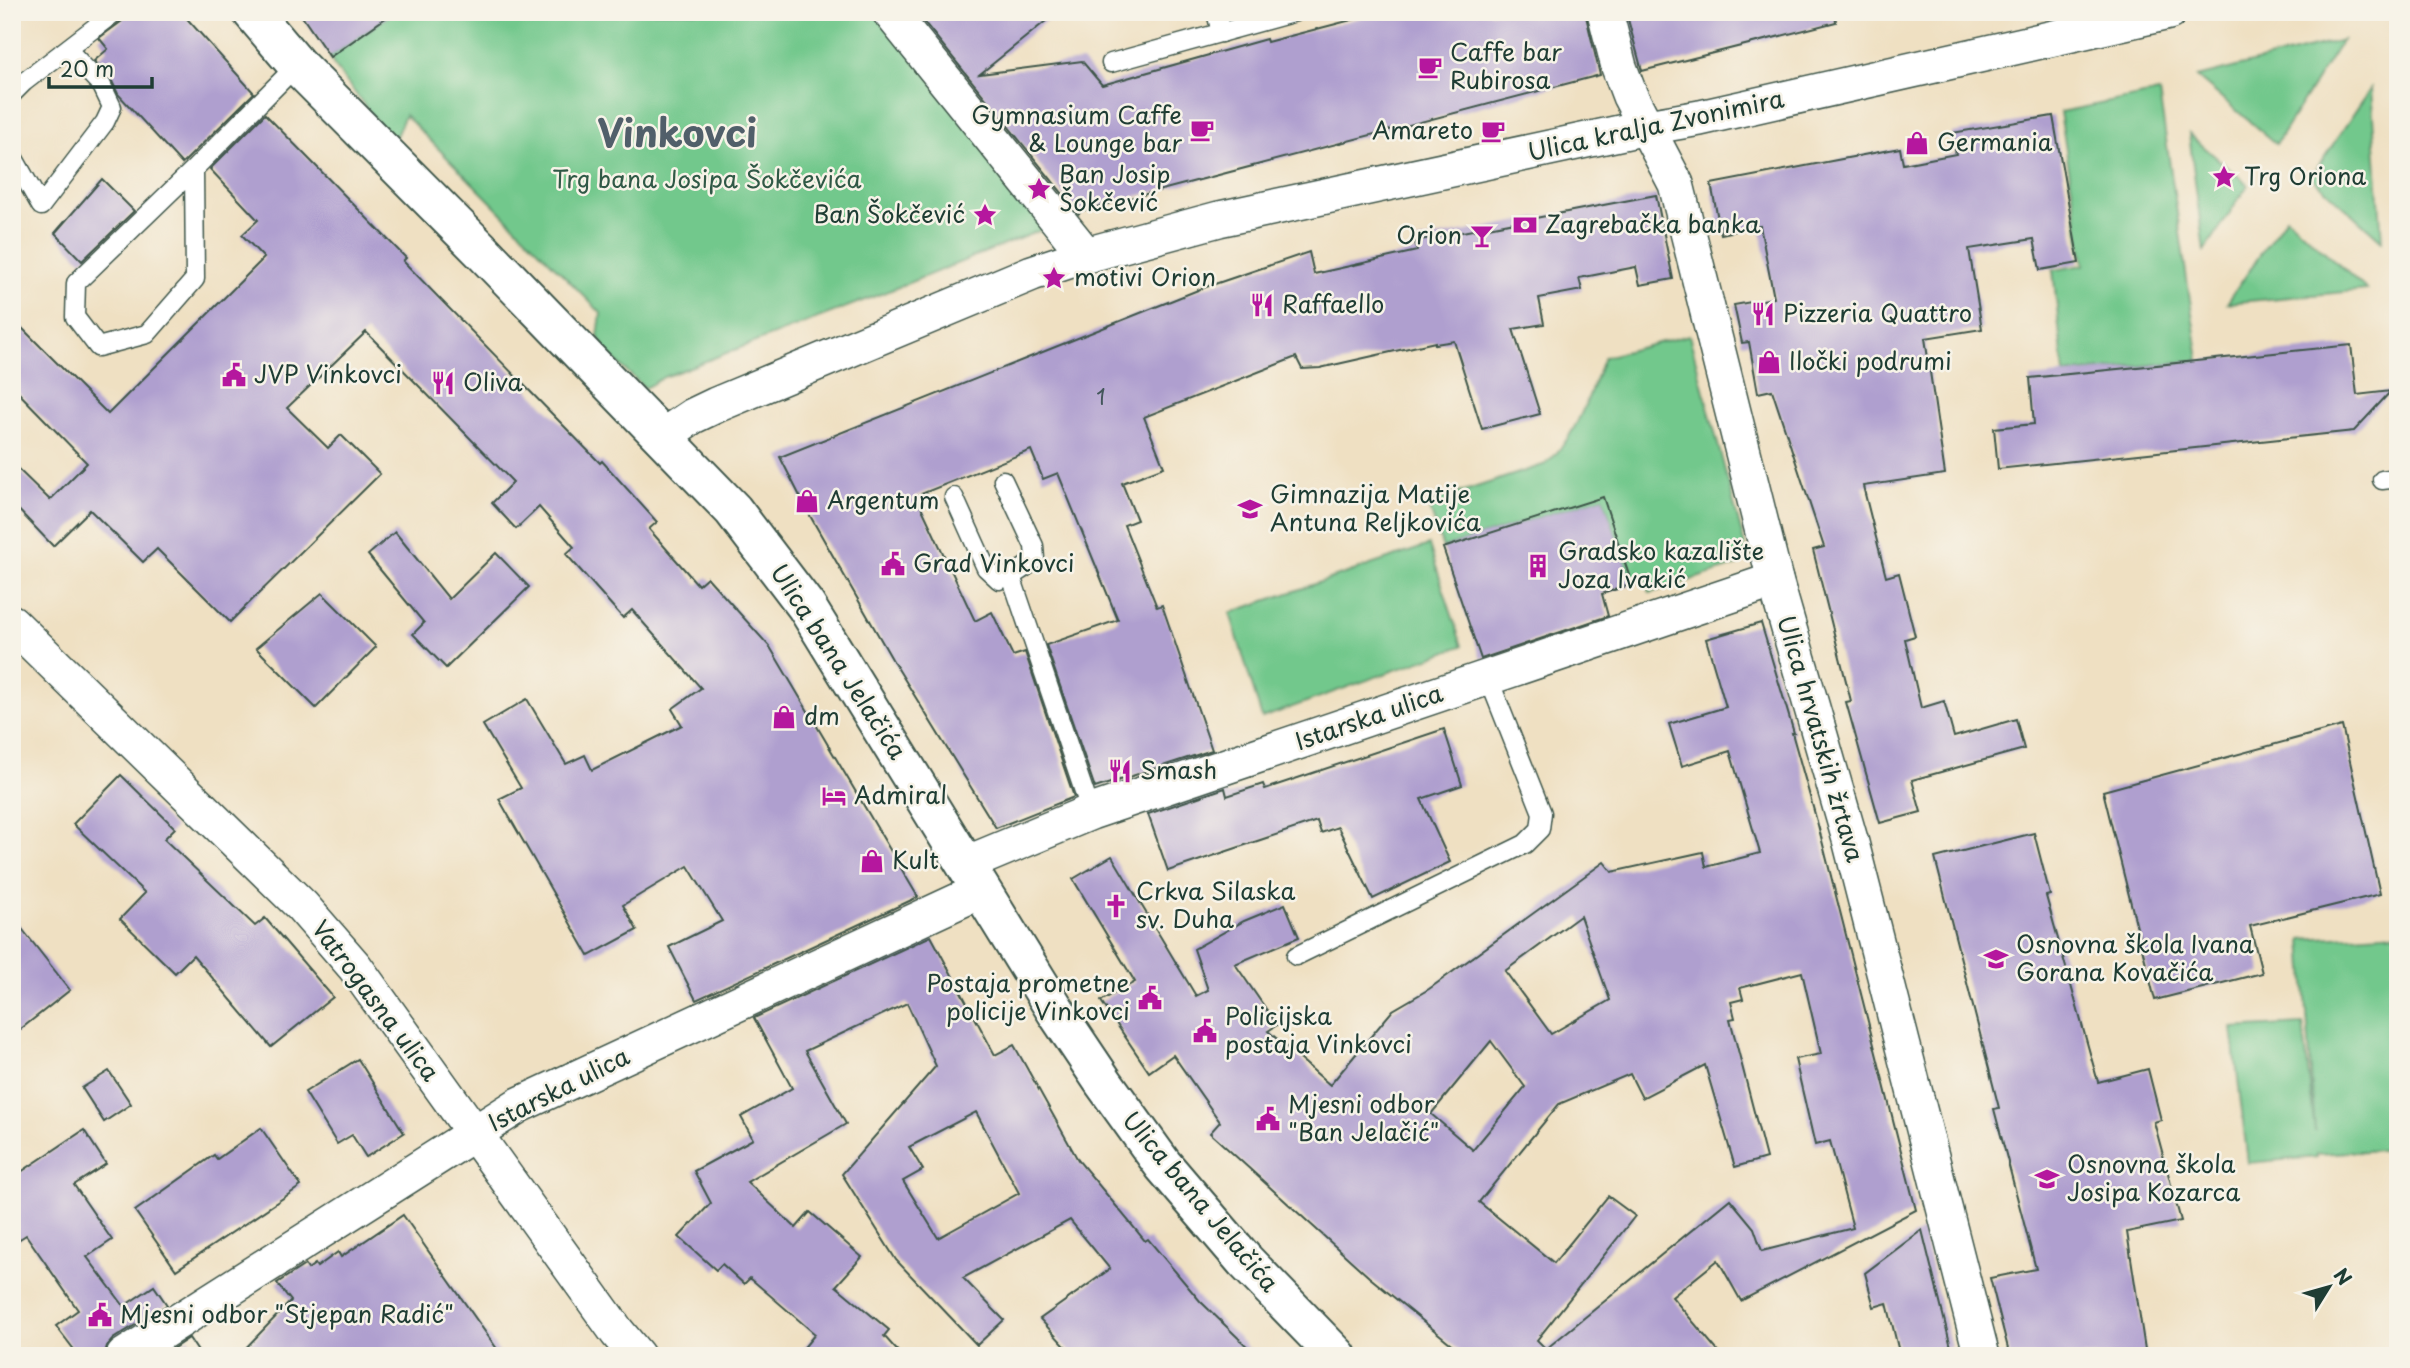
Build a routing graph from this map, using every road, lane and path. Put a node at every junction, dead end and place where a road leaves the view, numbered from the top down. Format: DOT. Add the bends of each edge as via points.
graph roads {
  1 [pos="115,12"];
  2 [pos="252,12"];
  3 [pos="890,12"];
  4 [pos="1216,12"];
  5 [pos="1296,12"];
  6 [pos="1605,12"];
  7 [pos="2169,12"];
  8 [pos="1222,33"];
  9 [pos="68,50"];
  10 [pos="1111,63"];
  11 [pos="297,65"];
  12 [pos="12,94"];
  13 [pos="1647,127"];
  14 [pos="12,155"];
  15 [pos="194,169"];
  16 [pos="1086,255"];
  17 [pos="663,436"];
  18 [pos="1003,480"];
  19 [pos="954,497"];
  20 [pos="1011,576"];
  21 [pos="1775,580"];
  22 [pos="12,623"];
  23 [pos="1488,677"];
  24 [pos="1091,812"];
  25 [pos="974,877"];
  26 [pos="1296,956"];
  27 [pos="473,1135"];
  28 [pos="124,1356"];
  29 [pos="637,1356"];
  30 [pos="1337,1356"];
  31 [pos="1982,1356"];
  1 -- 9 [label="lane"];
  2 -- 11 [label="main road"];
  3 -- 16 [label="street"];
  4 -- 8 [label="lane"];
  5 -- 8 [label="lane"];
  6 -- 13 [label="street, Ulica hrvatskih žrtava" via="1619,67"];
  7 -- 13 [label="street, Ulica kralja Zvonimira"];
  8 -- 10 [label="lane"];
  9 -- 12 [label="lane"];
  9 -- 14 [label="lane" via="102,86 112,107 105,122 41,206"];
  11 -- 15 [label="lane"];
  11 -- 17 [label="main road"];
  13 -- 16 [label="street, Ulica kralja Zvonimira" via="1219,219"];
  13 -- 21 [label="street, Ulica hrvatskih žrtava" via="1676,184"];
  15 -- 15 [label="lane" via="76,283 75,317 98,347 148,334 195,279"];
  16 -- 17 [label="street" via="1032,273 716,405"];
  17 -- 25 [label="main road, Ulica bana Jelačića" via="733,510 806,606"];
  18 -- 20 [label="lane" via="1034,546 1035,559"];
  19 -- 20 [label="lane" via="986,568 999,580"];
  20 -- 24 [label="lane"];
  21 -- 23 [label="street, Istarska ulica"];
  21 -- 31 [label="street, Ulica hrvatskih žrtava" via="1851,843"];
  22 -- 27 [label="street, Vatrogasna ulica" via="302,906 355,967"];
  23 -- 24 [label="street, Istarska ulica"];
  23 -- 26 [label="lane" via="1542,813 1540,829 1525,844"];
  24 -- 25 [label="street, Istarska ulica"];
  25 -- 27 [label="street, Istarska ulica" via="519,1105"];
  25 -- 30 [label="main road, Ulica bana Jelačića" via="1057,1013 1163,1165 1245,1261"];
  27 -- 28 [label="street, Istarska ulica"];
  27 -- 29 [label="street, Vatrogasna ulica"];
}
